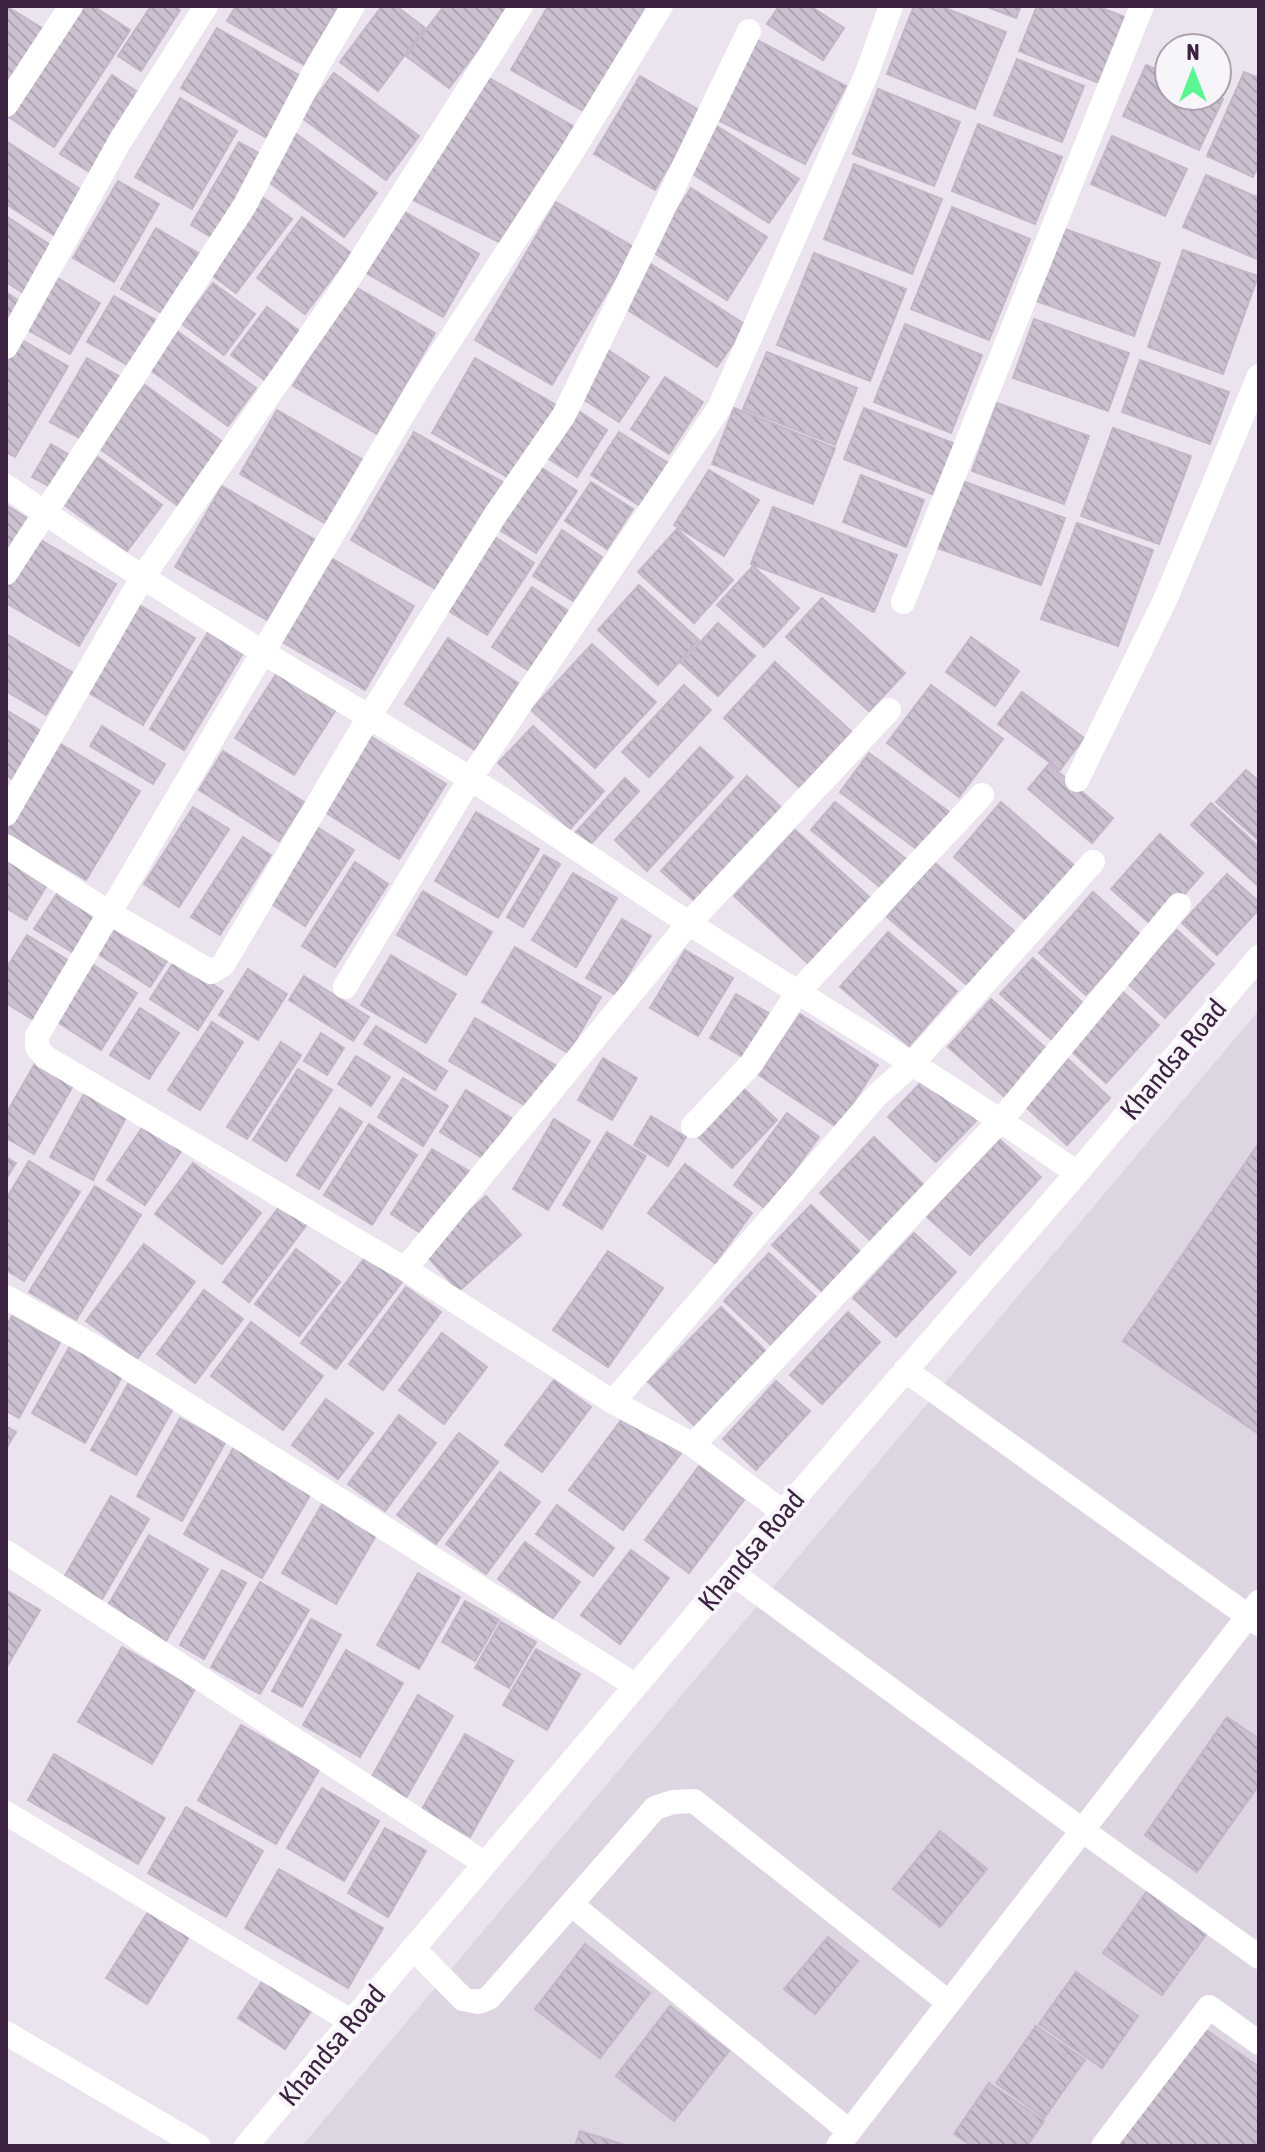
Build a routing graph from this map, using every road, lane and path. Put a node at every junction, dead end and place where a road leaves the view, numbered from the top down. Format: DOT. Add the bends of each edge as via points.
graph roads {
  1 [pos="71,6"];
  2 [pos="206,6"];
  3 [pos="353,6"];
  4 [pos="521,6"];
  5 [pos="661,6"];
  6 [pos="891,6"];
  7 [pos="1142,6"];
  8 [pos="749,31"];
  9 [pos="6,105"];
  10 [pos="6,347"];
  11 [pos="1259,376"];
  12 [pos="6,486"];
  13 [pos="45,513"];
  14 [pos="6,573"];
  15 [pos="142,578"];
  16 [pos="903,602"];
  17 [pos="264,651"];
  18 [pos="889,710"];
  19 [pos="369,717"];
  20 [pos="470,779"];
  21 [pos="1077,780"];
  22 [pos="982,795"];
  23 [pos="6,814"];
  24 [pos="6,846"];
  25 [pos="1093,862"];
  26 [pos="1179,905"];
  27 [pos="111,914"];
  28 [pos="689,923"];
  29 [pos="1259,957"];
  30 [pos="345,987"];
  31 [pos="798,992"];
  32 [pos="911,1065"];
  33 [pos="1001,1120"];
  34 [pos="693,1126"];
  35 [pos="1077,1173"];
  36 [pos="405,1269"];
  37 [pos="6,1297"];
  38 [pos="905,1370"];
  39 [pos="613,1402"];
  40 [pos="693,1445"];
  41 [pos="783,1512"];
  42 [pos="6,1552"];
  43 [pos="732,1573"];
  44 [pos="1255,1614"];
  45 [pos="635,1685"];
  46 [pos="6,1813"];
  47 [pos="1082,1830"];
  48 [pos="484,1863"];
  49 [pos="571,1904"];
  50 [pos="413,1948"];
  51 [pos="1259,1957"];
  52 [pos="948,2002"];
  53 [pos="352,2022"];
  54 [pos="6,2033"];
  55 [pos="1259,2043"];
  56 [pos="843,2138"];
  57 [pos="199,2146"];
  58 [pos="246,2146"];
  59 [pos="1103,2146"];
  1 -- 9 [label="street"];
  2 -- 10 [label="street" via="120,141"];
  3 -- 13 [label="street" via="245,205"];
  4 -- 15 [label="street" via="341,291"];
  5 -- 17 [label="street" via="418,389"];
  6 -- 20 [label="street" via="867,73 719,408"];
  7 -- 16 [label="street"];
  8 -- 19 [label="street" via="564,415"];
  11 -- 21 [label="street" via="1166,598"];
  12 -- 13 [label="street"];
  13 -- 14 [label="street"];
  13 -- 15 [label="street"];
  15 -- 17 [label="street"];
  15 -- 23 [label="street"];
  17 -- 19 [label="street"];
  17 -- 27 [label="street"];
  18 -- 28 [label="street"];
  19 -- 20 [label="street"];
  19 -- 27 [label="street" via="223,965 211,972"];
  20 -- 28 [label="street"];
  20 -- 30 [label="street"];
  22 -- 31 [label="street"];
  24 -- 27 [label="street"];
  25 -- 32 [label="street"];
  26 -- 33 [label="street"];
  27 -- 36 [label="street" via="37,1036 38,1051"];
  28 -- 31 [label="street"];
  28 -- 36 [label="street"];
  29 -- 35 [label="street, Khandsa Road"];
  31 -- 32 [label="street"];
  31 -- 34 [label="street" via="751,1064"];
  32 -- 33 [label="street"];
  32 -- 39 [label="street" via="876,1096"];
  33 -- 35 [label="street"];
  33 -- 40 [label="street"];
  35 -- 38 [label="street, Khandsa Road"];
  36 -- 39 [label="street"];
  37 -- 45 [label="street" via="95,1347"];
  38 -- 41 [label="street, Khandsa Road"];
  38 -- 44 [label="street"];
  39 -- 40 [label="street"];
  40 -- 41 [label="street"];
  41 -- 43 [label="street, Khandsa Road"];
  42 -- 48 [label="street"];
  43 -- 45 [label="street, Khandsa Road"];
  43 -- 47 [label="street"];
  44 -- 47 [label="street"];
  45 -- 48 [label="street, Khandsa Road"];
  46 -- 53 [label="street"];
  47 -- 51 [label="street"];
  47 -- 52 [label="street"];
  48 -- 50 [label="street, Khandsa Road"];
  49 -- 50 [label="street" via="489,1998 478,2002 463,1999"];
  49 -- 52 [label="street" via="655,1808 694,1801"];
  49 -- 56 [label="street"];
  50 -- 53 [label="street, Khandsa Road"];
  52 -- 56 [label="street"];
  53 -- 58 [label="street, Khandsa Road"];
  54 -- 57 [label="street"];
  55 -- 59 [label="street" via="1209,2007"];
}
